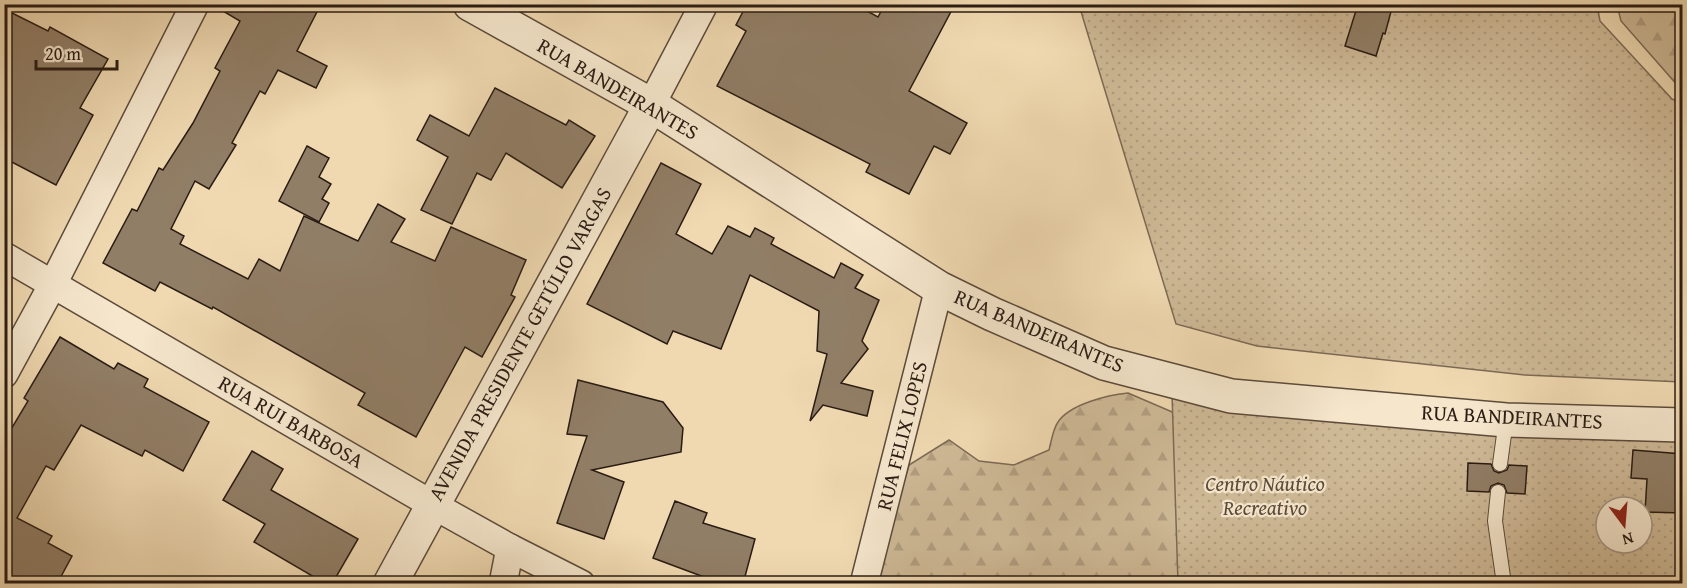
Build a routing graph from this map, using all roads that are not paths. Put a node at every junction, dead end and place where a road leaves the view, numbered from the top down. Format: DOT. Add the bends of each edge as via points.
graph roads {
  1 [pos="195,4"];
  2 [pos="470,4"];
  3 [pos="704,4"];
  4 [pos="651,105"];
  5 [pos="4,256"];
  6 [pos="53,284"];
  7 [pos="939,288"];
  8 [pos="4,374"];
  9 [pos="1506,420"];
  10 [pos="1683,425"];
  11 [pos="1500,464"];
  12 [pos="1498,492"];
  13 [pos="433,505"];
  14 [pos="510,549"];
  15 [pos="390,584"];
  16 [pos="503,584"];
  17 [pos="581,584"];
  18 [pos="864,584"];
  19 [pos="1504,584"];
  1 -- 6 [label="street"];
  2 -- 4 [label="street, RUA BANDEIRANTES"];
  3 -- 4 [label="street"];
  4 -- 7 [label="street, RUA BANDEIRANTES"];
  4 -- 13 [label="street, AVENIDA PRESIDENTE GETÚLIO VARGAS"];
  5 -- 6 [label="street, RUA RUI BARBOSA"];
  6 -- 8 [label="street"];
  6 -- 13 [label="street, RUA RUI BARBOSA"];
  7 -- 9 [label="street, RUA BANDEIRANTES" via="1104,363 1231,396"];
  7 -- 18 [label="street, RUA FELIX LOPES"];
  9 -- 10 [label="street, RUA BANDEIRANTES"];
  9 -- 11 [label="lane"];
  12 -- 19 [label="lane" via="1495,521"];
  13 -- 14 [label="street, RUA RUI BARBOSA"];
  13 -- 15 [label="street, AVENIDA PRESIDENTE GETÚLIO VARGAS"];
  14 -- 16 [label="street"];
  14 -- 17 [label="street, RUA RUI BARBOSA"];
}
